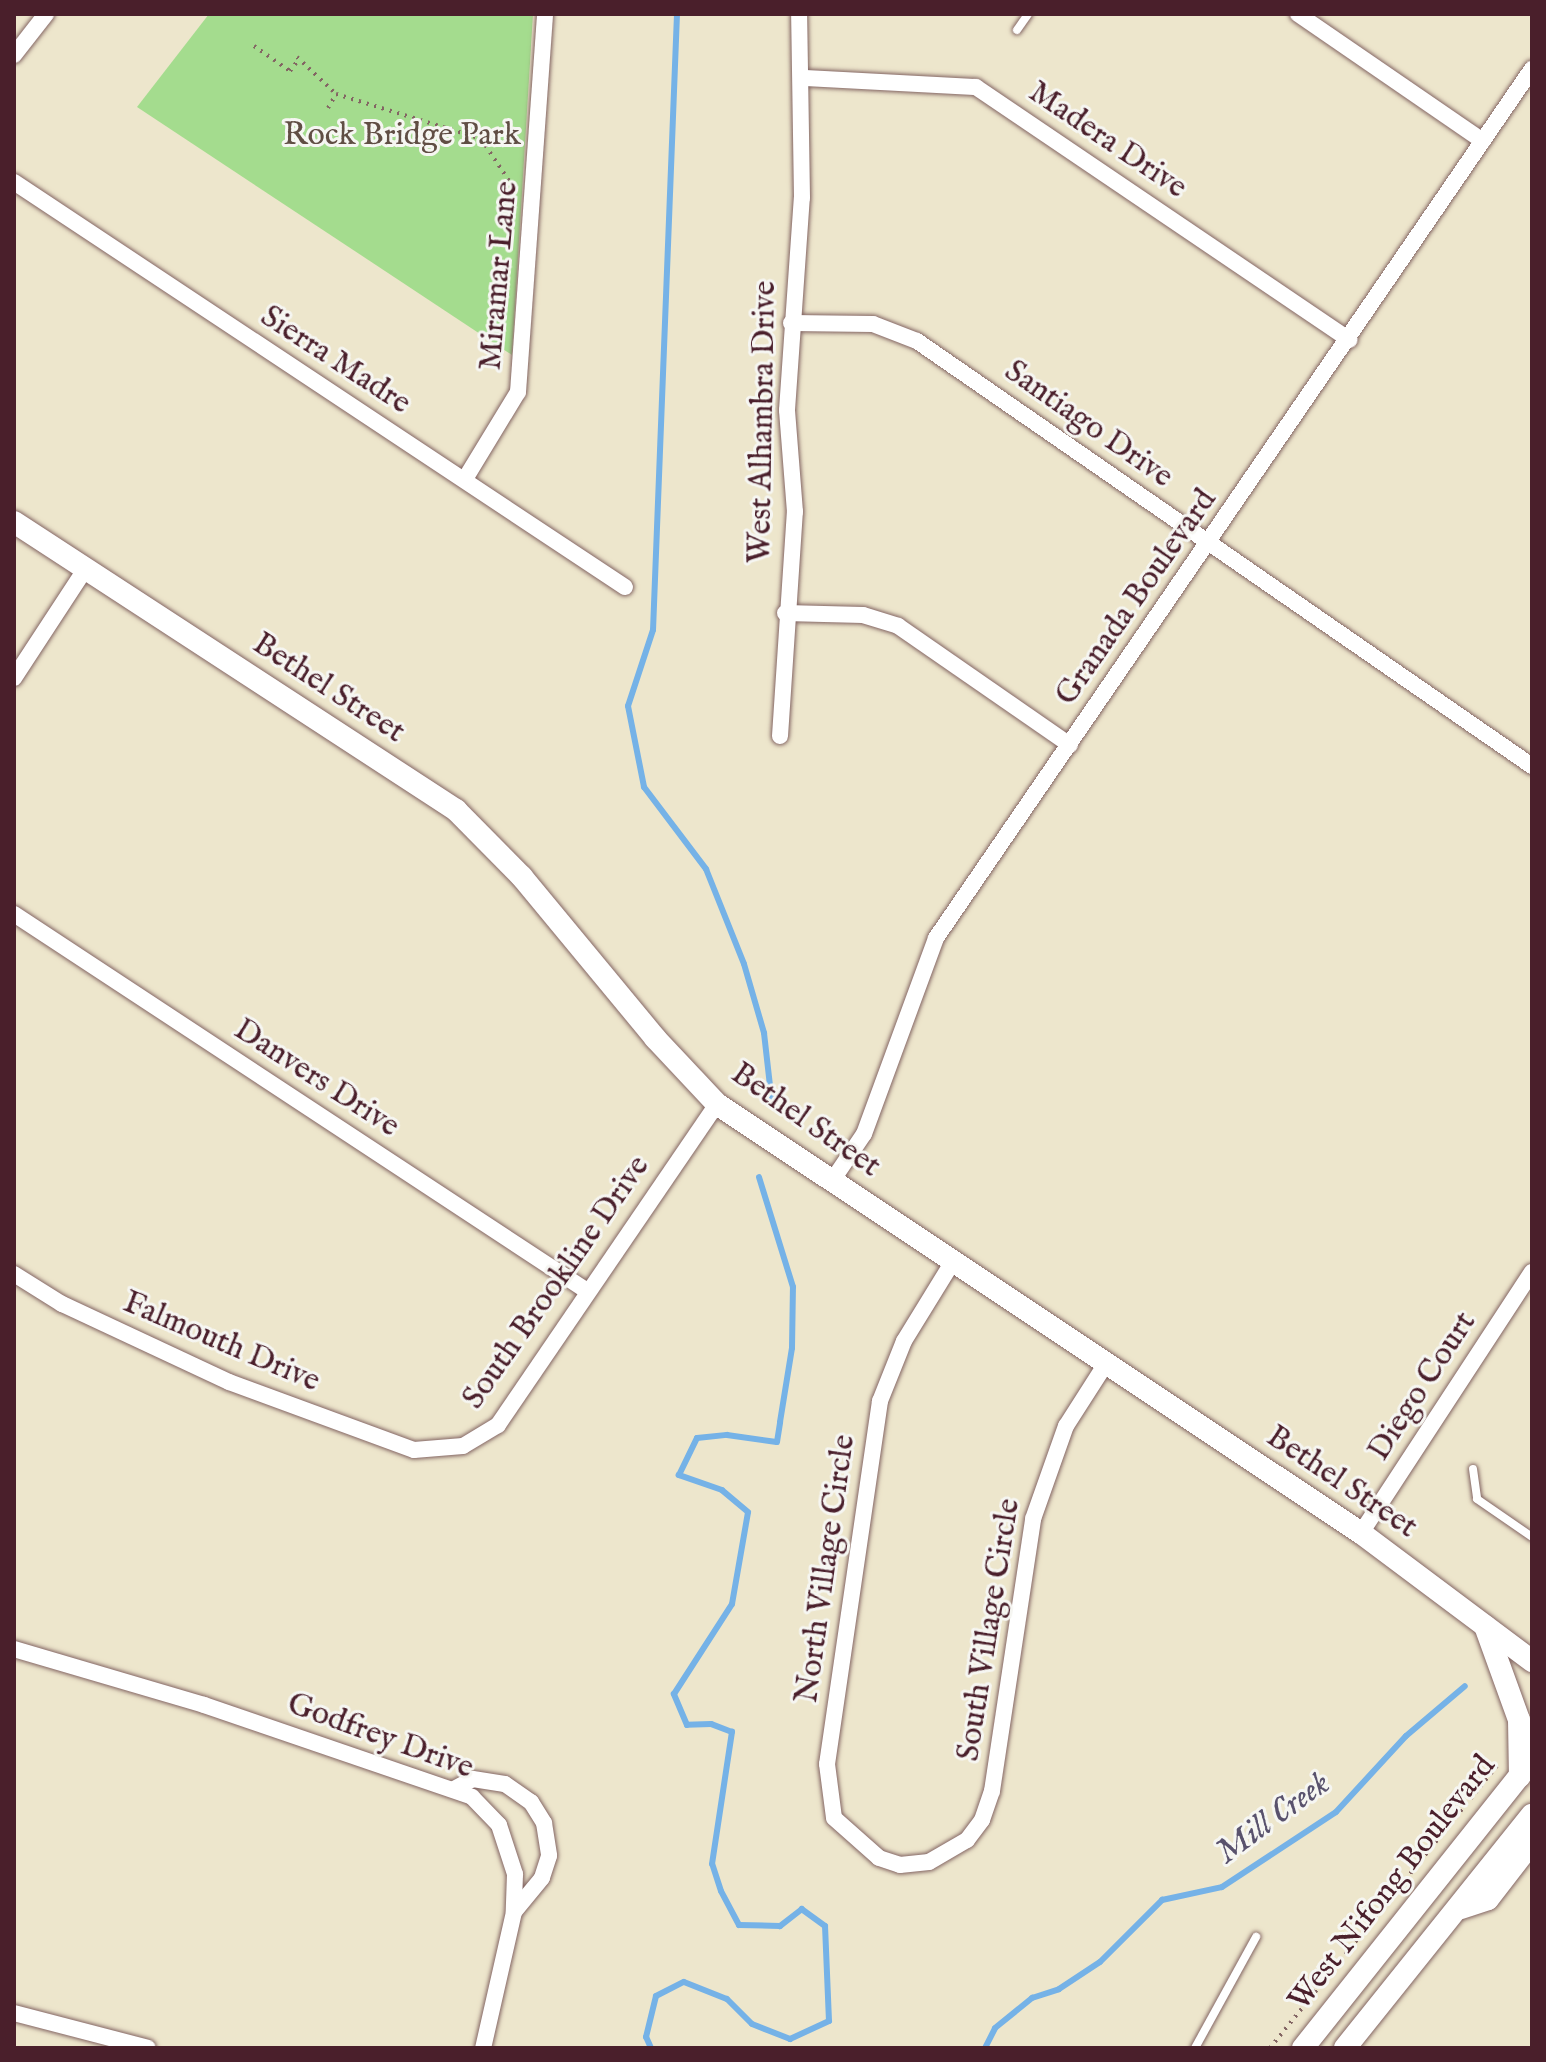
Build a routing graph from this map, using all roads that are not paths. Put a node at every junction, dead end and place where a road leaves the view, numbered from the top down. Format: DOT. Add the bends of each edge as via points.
graph roads {
  1 [pos="46,14"];
  2 [pos="545,14"];
  3 [pos="799,14"];
  4 [pos="1028,14"];
  5 [pos="1298,14"];
  6 [pos="1017,30"];
  7 [pos="14,55"];
  8 [pos="1532,69"];
  9 [pos="804,78"];
  10 [pos="1483,141"];
  11 [pos="14,182"];
  12 [pos="791,323"];
  13 [pos="1349,340"];
  14 [pos="465,479"];
  15 [pos="14,522"];
  16 [pos="1209,543"];
  17 [pos="84,571"];
  18 [pos="625,587"];
  19 [pos="785,613"];
  20 [pos="14,678"];
  21 [pos="780,736"];
  22 [pos="1070,745"];
  23 [pos="1532,766"];
  24 [pos="14,914"];
  25 [pos="717,1104"];
  26 [pos="832,1181"];
  27 [pos="952,1263"];
  28 [pos="1532,1272"];
  29 [pos="14,1274"];
  30 [pos="587,1291"];
  31 [pos="1105,1365"];
  32 [pos="414,1450"];
  33 [pos="1473,1469"];
  34 [pos="1361,1533"];
  35 [pos="1532,1537"];
  36 [pos="1485,1626"];
  37 [pos="1532,1642"];
  38 [pos="14,1649"];
  39 [pos="1532,1661"];
  40 [pos="1526,1768"];
  41 [pos="454,1789"];
  42 [pos="1532,1815"];
  43 [pos="1532,1842"];
  44 [pos="900,1865"];
  45 [pos="1460,1909"];
  46 [pos="514,1912"];
  47 [pos="1256,1937"];
  48 [pos="14,2013"];
  49 [pos="148,2048"];
  50 [pos="483,2048"];
  51 [pos="1195,2048"];
  52 [pos="1303,2048"];
  53 [pos="1345,2048"];
  1 -- 7 [label="street"];
  2 -- 14 [label="street, Miramar Lane" via="518,392"];
  3 -- 9 [label="street, West Alhambra Drive"];
  4 -- 6 [label="lane"];
  5 -- 10 [label="street"];
  8 -- 10 [label="street, Granada Boulevard"];
  9 -- 12 [label="street, West Alhambra Drive" via="802,198"];
  9 -- 13 [label="street, Madera Drive" via="976,87"];
  10 -- 13 [label="street, Granada Boulevard"];
  11 -- 14 [label="street, Sierra Madre"];
  12 -- 16 [label="street, Santiago Drive" via="873,324 903,333"];
  12 -- 19 [label="street, West Alhambra Drive" via="787,410 795,512"];
  13 -- 16 [label="street, Granada Boulevard"];
  14 -- 18 [label="street, Sierra Madre"];
  15 -- 17 [label="street, Bethel Street"];
  16 -- 22 [label="street, Granada Boulevard"];
  16 -- 23 [label="street, Santiago Drive"];
  17 -- 20 [label="street"];
  17 -- 25 [label="street, Bethel Street" via="456,810 522,877 655,1038"];
  19 -- 21 [label="street, West Alhambra Drive"];
  19 -- 22 [label="street" via="854,614 898,626"];
  22 -- 26 [label="street, Granada Boulevard" via="936,938 864,1134"];
  24 -- 30 [label="street, Danvers Drive"];
  25 -- 26 [label="street, Bethel Street"];
  25 -- 30 [label="street, South Brookline Drive"];
  26 -- 27 [label="street, Bethel Street"];
  27 -- 31 [label="street, Bethel Street"];
  27 -- 44 [label="street, North Village Circle" via="904,1341 880,1401 827,1764 834,1818 879,1858"];
  28 -- 34 [label="street, Diego Court"];
  29 -- 32 [label="street, Falmouth Drive" via="62,1304 229,1382"];
  30 -- 32 [label="street, South Brookline Drive" via="498,1425 463,1446"];
  31 -- 34 [label="street, Bethel Street"];
  31 -- 44 [label="street, South Village Circle" via="1066,1426 1033,1519 992,1791 982,1820 946,1855"];
  33 -- 35 [label="lane" via="1477,1499"];
  34 -- 36 [label="street, Bethel Street"];
  36 -- 37 [label="street"];
  36 -- 39 [label="street, Bethel Street"];
  36 -- 40 [label="street" via="1519,1720"];
  38 -- 41 [label="street, Godfrey Drive" via="204,1705"];
  40 -- 52 [label="street, West Nifong Boulevard"];
  41 -- 46 [label="street, Godfrey Drive" via="472,1797 499,1825 515,1874"];
  41 -- 46 [label="street" via="473,1779 505,1784 531,1802 544,1823 549,1856 542,1878"];
  42 -- 45 [label="street, West Nifong Boulevard"];
  43 -- 45 [label="street" via="1488,1899"];
  45 -- 53 [label="street, West Nifong Boulevard"];
  46 -- 50 [label="street, Godfrey Drive"];
  47 -- 51 [label="lane"];
  48 -- 49 [label="street"];
}
